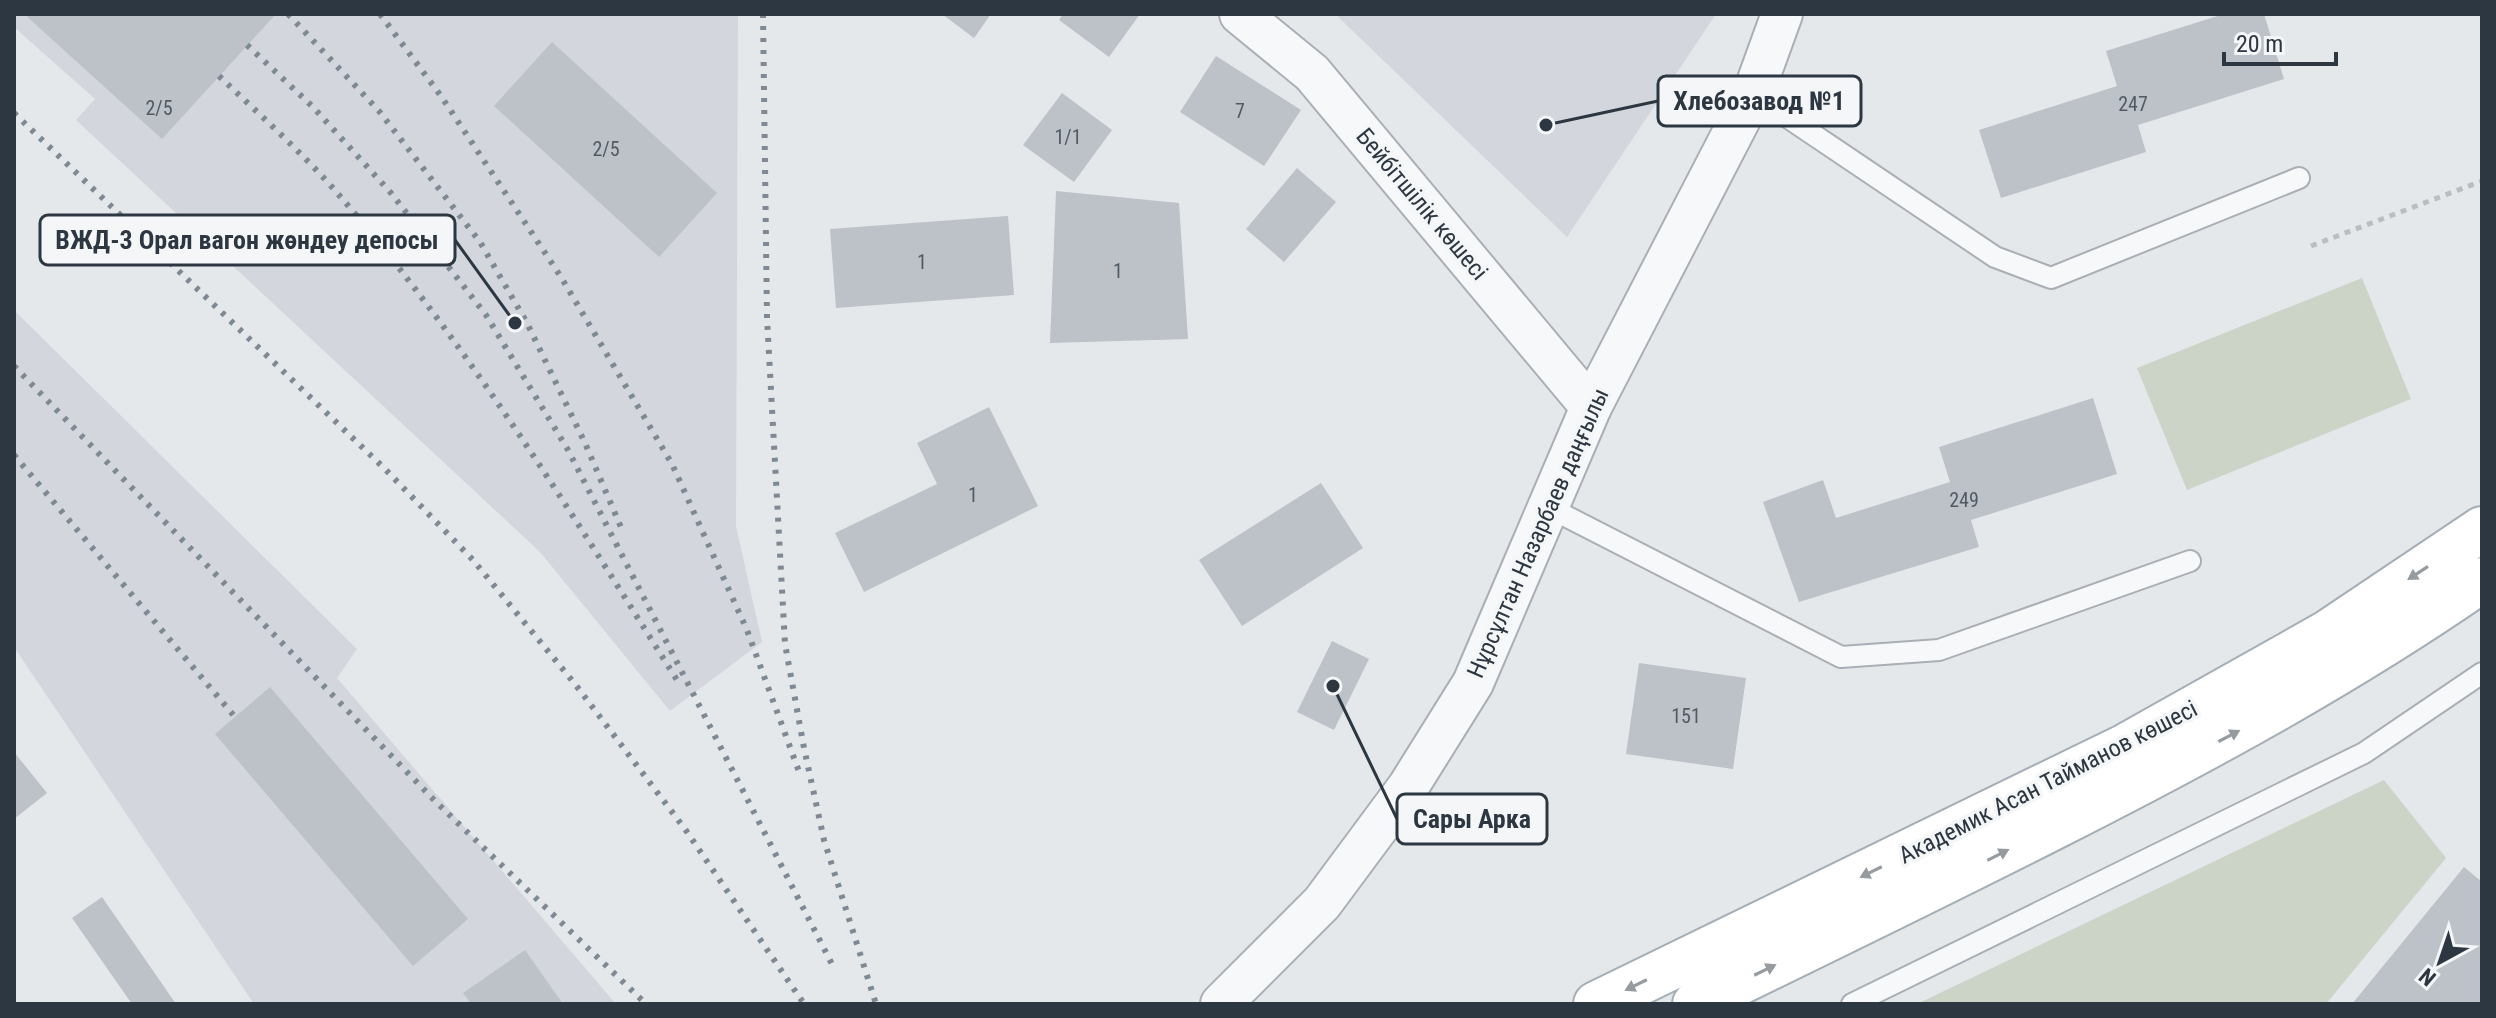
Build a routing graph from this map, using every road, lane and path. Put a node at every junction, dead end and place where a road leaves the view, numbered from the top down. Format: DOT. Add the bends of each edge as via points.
graph roads {
  1 [pos="1240,14"];
  2 [pos="1782,14"];
  3 [pos="1753,94"];
  4 [pos="2299,178"];
  5 [pos="2482,181"];
  6 [pos="2311,246"];
  7 [pos="1591,407"];
  8 [pos="1550,508"];
  9 [pos="2482,529"];
  10 [pos="2190,561"];
  11 [pos="2482,580"];
  12 [pos="2482,673"];
  13 [pos="1221,1004"];
  14 [pos="1596,1004"];
  15 [pos="1695,1004"];
  16 [pos="1852,1004"];
  1 -- 7 [label="street, Бейбітшілік көшесі" via="1312,73"];
  2 -- 3 [label="street, Нұрсұлтан Назарбаев даңғылы"];
  3 -- 4 [label="lane" via="1995,257 2051,278"];
  3 -- 7 [label="street, Нұрсұлтан Назарбаев даңғылы"];
  5 -- 6 [label="path"];
  7 -- 8 [label="street, Нұрсұлтан Назарбаев даңғылы"];
  8 -- 10 [label="lane" via="1841,657 1939,650"];
  8 -- 13 [label="street, Нұрсұлтан Назарбаев даңғылы" via="1473,683 1408,787 1322,903"];
  9 -- 14 [label="main road, Академик Асан Тайманов көшесі, one-way" via="2327,633 2126,746"];
  15 -- 11 [label="main road, Академик Асан Тайманов көшесі, one-way" via="2236,732"];
  12 -- 16 [label="lane" via="2364,753"];
}
